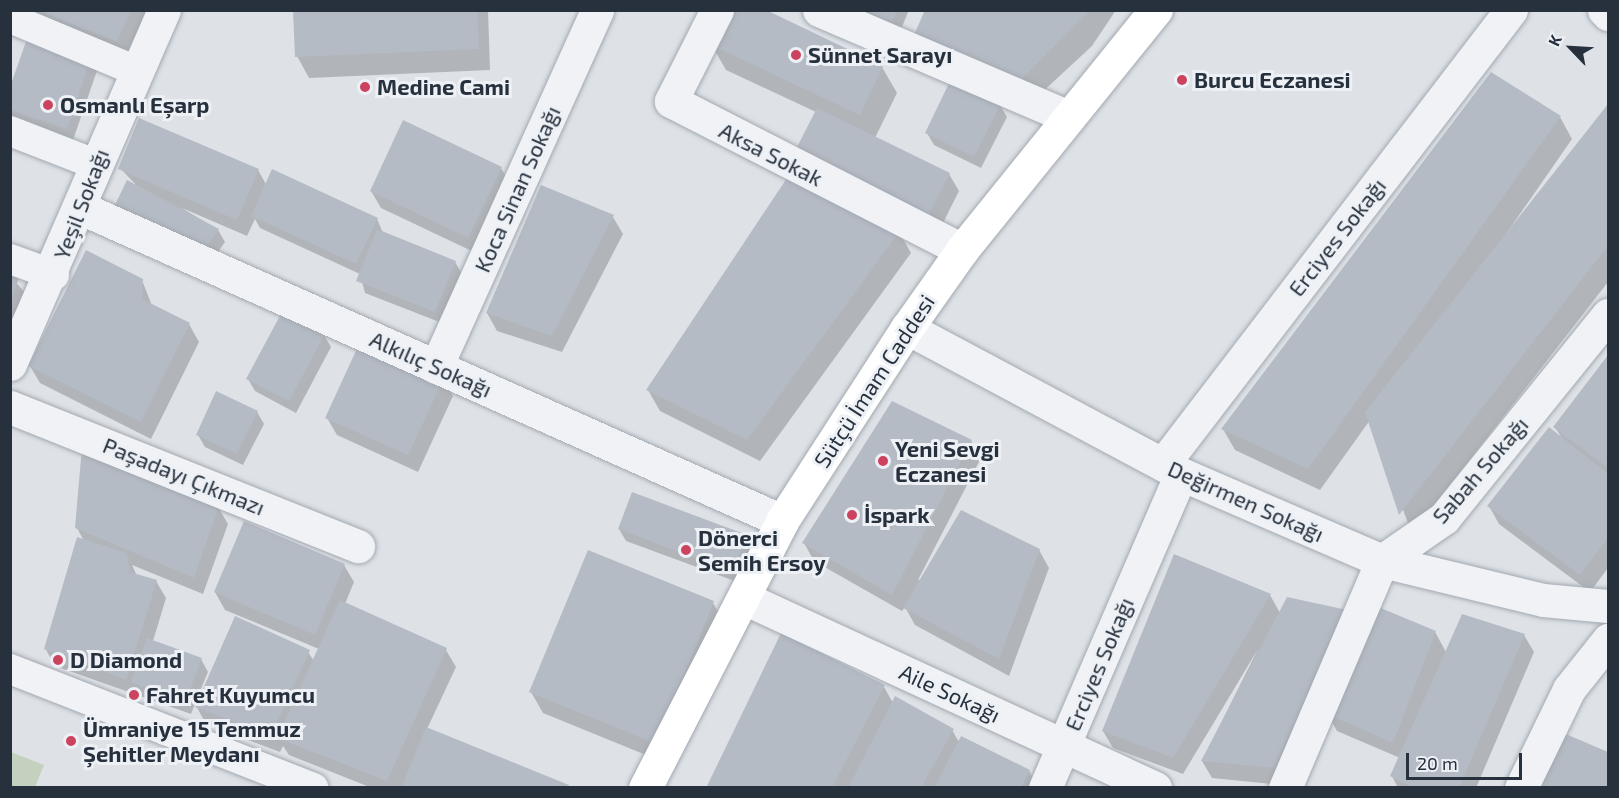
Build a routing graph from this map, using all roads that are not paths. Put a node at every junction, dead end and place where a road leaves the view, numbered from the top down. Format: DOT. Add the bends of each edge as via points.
graph roads {
  1 [pos="164,10"];
  2 [pos="597,10"];
  3 [pos="717,10"];
  4 [pos="819,10"];
  5 [pos="1156,10"];
  6 [pos="1511,10"];
  7 [pos="1604,10"];
  8 [pos="1608,14"];
  9 [pos="10,18"];
  10 [pos="136,71"];
  11 [pos="1069,117"];
  12 [pos="10,131"];
  13 [pos="95,164"];
  14 [pos="81,208"];
  15 [pos="962,250"];
  16 [pos="10,259"];
  17 [pos="54,275"];
  18 [pos="1608,315"];
  19 [pos="907,328"];
  20 [pos="10,364"];
  21 [pos="436,367"];
  22 [pos="10,407"];
  23 [pos="1172,469"];
  24 [pos="782,521"];
  25 [pos="358,546"];
  26 [pos="1383,561"];
  27 [pos="744,597"];
  28 [pos="1608,606"];
  29 [pos="1608,640"];
  30 [pos="10,669"];
  31 [pos="1064,745"];
  32 [pos="314,788"];
  33 [pos="645,788"];
  34 [pos="1045,788"];
  35 [pos="1155,788"];
  36 [pos="1285,788"];
  37 [pos="1521,788"];
  1 -- 10 [label="street, Yeşil Sokağı"];
  2 -- 21 [label="street, Koca Sinan Sokağı"];
  3 -- 15 [label="street, Aksa Sokak" via="671,101"];
  4 -- 11 [label="street"];
  5 -- 11 [label="main road, Sütçü İmam Caddesi"];
  6 -- 23 [label="street, Erciyes Sokağı"];
  7 -- 8 [label="street"];
  9 -- 10 [label="street"];
  10 -- 13 [label="street, Yeşil Sokağı"];
  11 -- 15 [label="main road, Sütçü İmam Caddesi"];
  12 -- 13 [label="street"];
  13 -- 14 [label="street, Yeşil Sokağı"];
  14 -- 17 [label="street, Yeşil Sokağı"];
  14 -- 21 [label="street, Alkılıç Sokağı"];
  15 -- 19 [label="main road, Sütçü İmam Caddesi"];
  16 -- 17 [label="street"];
  17 -- 20 [label="street, Yeşil Sokağı"];
  18 -- 26 [label="street, Sabah Sokağı" via="1444,518"];
  19 -- 23 [label="street, Değirmen Sokağı"];
  19 -- 24 [label="main road, Sütçü İmam Caddesi"];
  21 -- 24 [label="street, Alkılıç Sokağı"];
  22 -- 25 [label="street, Paşadayı Çıkmazı"];
  23 -- 26 [label="street, Değirmen Sokağı"];
  23 -- 31 [label="street, Erciyes Sokağı"];
  24 -- 27 [label="main road, Sütçü İmam Caddesi"];
  26 -- 28 [label="street, Değirmen Sokağı" via="1543,600"];
  26 -- 36 [label="street"];
  27 -- 31 [label="street, Aile Sokağı"];
  27 -- 33 [label="main road, Sütçü İmam Caddesi"];
  29 -- 37 [label="street" via="1569,689"];
  30 -- 32 [label="street"];
  31 -- 34 [label="street, Erciyes Sokağı"];
  31 -- 35 [label="street, Aile Sokağı"];
}
